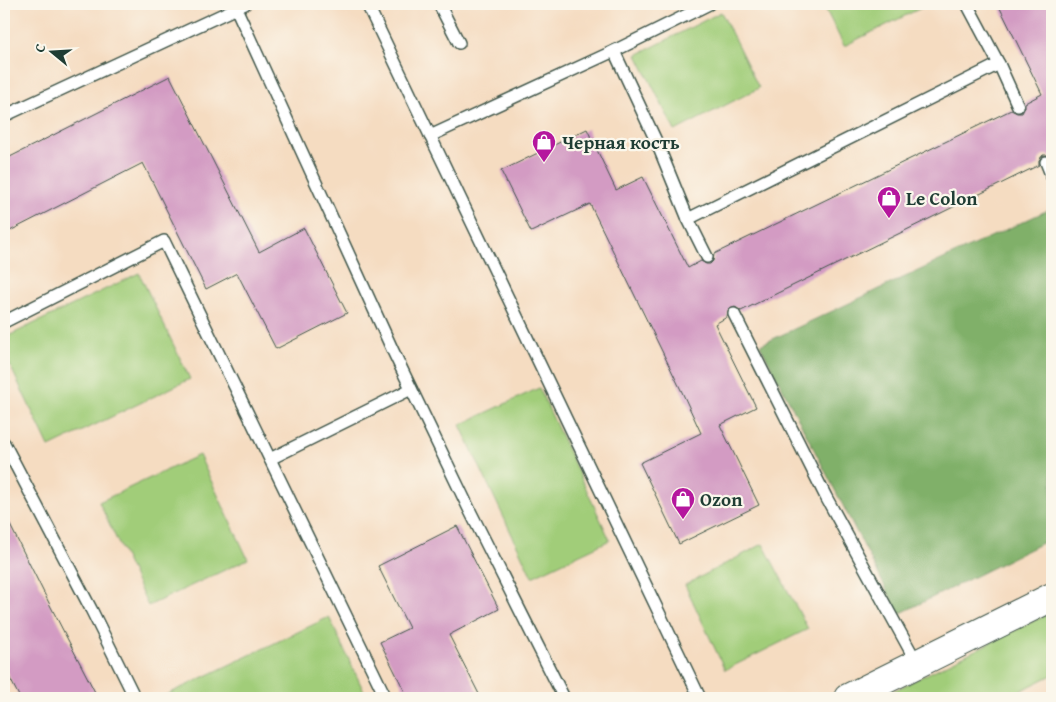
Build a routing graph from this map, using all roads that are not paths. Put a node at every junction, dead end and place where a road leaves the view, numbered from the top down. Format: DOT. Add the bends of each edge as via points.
graph roads {
  1 [pos="367,4"];
  2 [pos="439,4"];
  3 [pos="709,4"];
  4 [pos="967,4"];
  5 [pos="240,6"];
  6 [pos="459,43"];
  7 [pos="614,50"];
  8 [pos="999,64"];
  9 [pos="1018,106"];
  10 [pos="4,116"];
  11 [pos="430,136"];
  12 [pos="1046,162"];
  13 [pos="1052,177"];
  14 [pos="688,219"];
  15 [pos="707,257"];
  16 [pos="734,314"];
  17 [pos="4,322"];
  18 [pos="411,389"];
  19 [pos="4,443"];
  20 [pos="270,459"];
  21 [pos="1052,597"];
  22 [pos="917,664"];
  23 [pos="135,698"];
  24 [pos="386,698"];
  25 [pos="564,698"];
  26 [pos="700,698"];
  27 [pos="848,698"];
  1 -- 11 [label="lane"];
  2 -- 6 [label="lane"];
  3 -- 7 [label="lane"];
  4 -- 8 [label="lane"];
  5 -- 10 [label="lane"];
  5 -- 18 [label="lane"];
  7 -- 11 [label="lane"];
  7 -- 14 [label="lane"];
  8 -- 9 [label="lane"];
  8 -- 14 [label="lane"];
  11 -- 26 [label="lane"];
  12 -- 13 [label="lane"];
  14 -- 15 [label="lane"];
  16 -- 22 [label="lane" via="826,497"];
  17 -- 20 [label="lane" via="164,241"];
  18 -- 20 [label="lane"];
  18 -- 25 [label="lane"];
  19 -- 23 [label="lane"];
  20 -- 24 [label="lane"];
  21 -- 22 [label="street"];
  22 -- 27 [label="street"];
}
